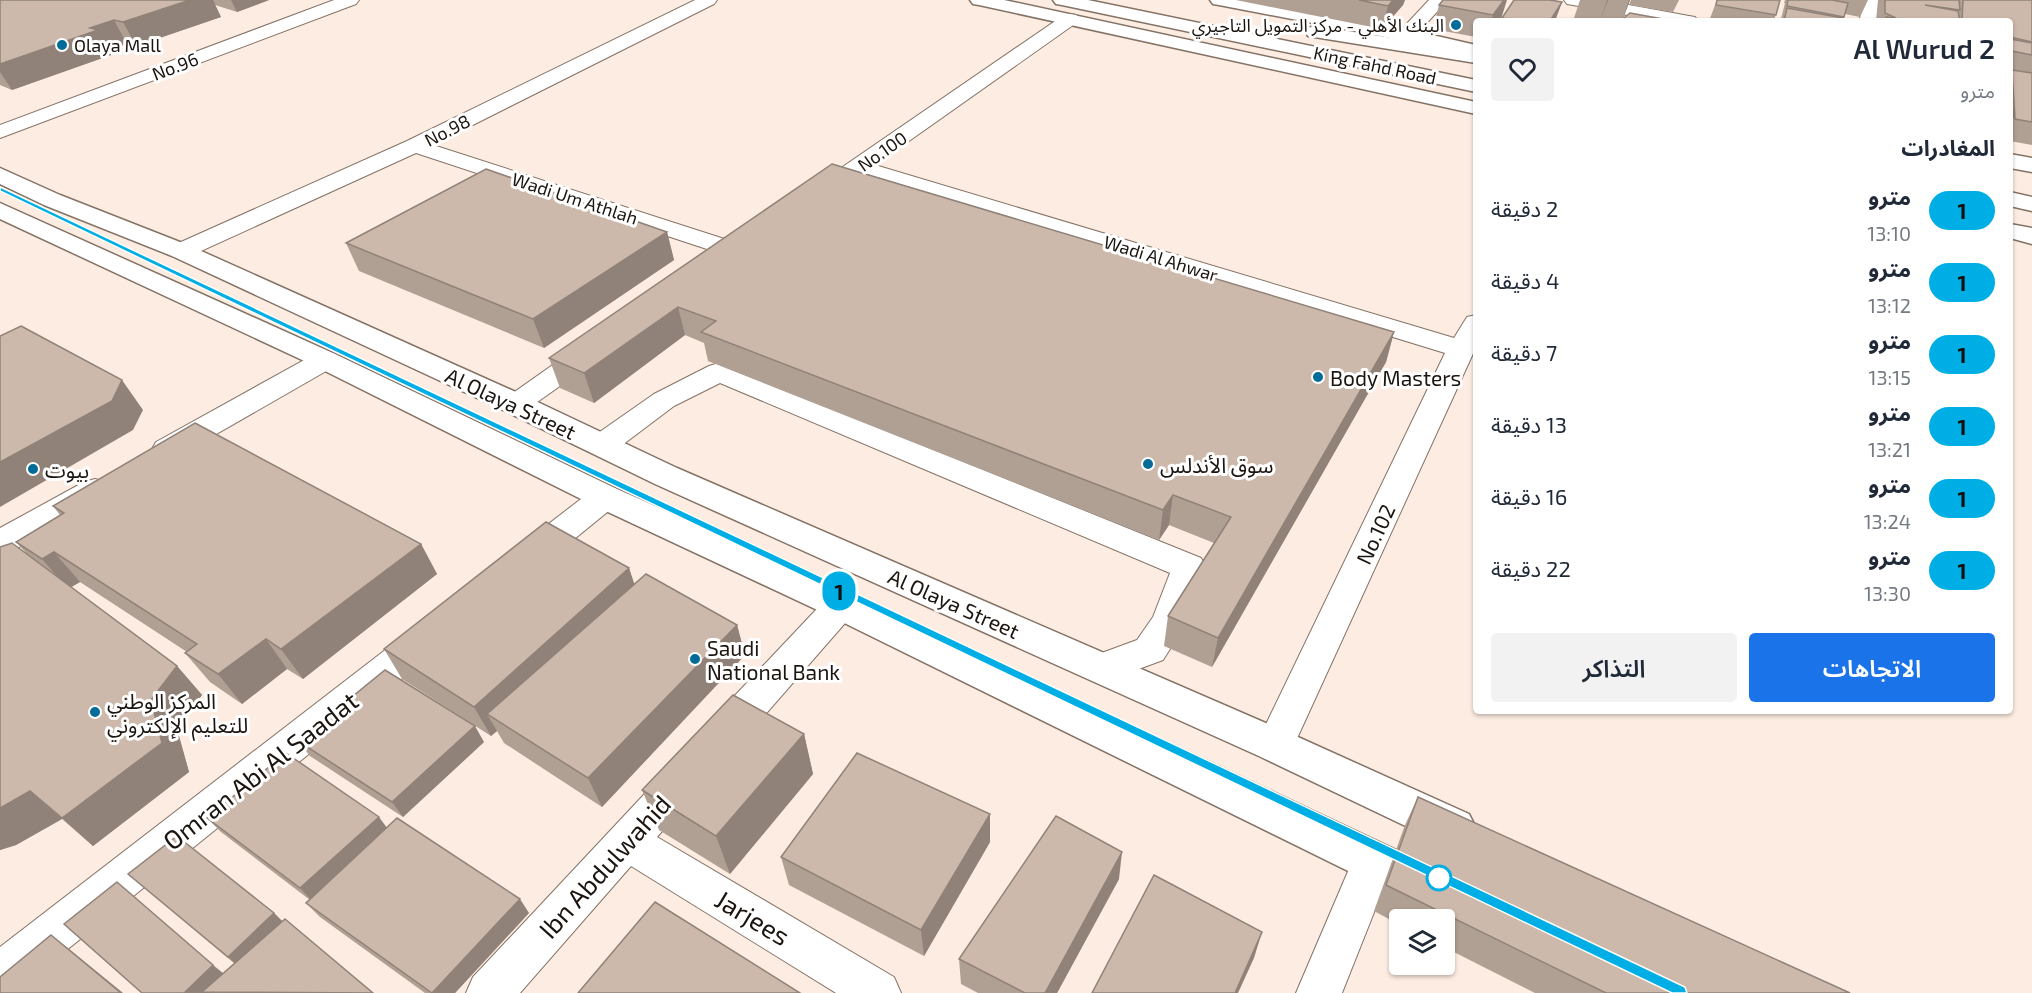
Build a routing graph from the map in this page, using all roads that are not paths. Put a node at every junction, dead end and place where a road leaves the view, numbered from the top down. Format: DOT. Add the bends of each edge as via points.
graph roads {
  1 [pos="303,0"];
  2 [pos="350,0"];
  3 [pos="708,0"];
  4 [pos="979,0"];
  5 [pos="1136,0"];
  6 [pos="1219,0"];
  7 [pos="1439,0"];
  8 [pos="1573,0"];
  9 [pos="1697,0"];
  10 [pos="1870,0"];
  11 [pos="1066,10"];
  12 [pos="1672,18"];
  13 [pos="1689,18"];
  14 [pos="1869,18"];
  15 [pos="1235,21"];
  16 [pos="234,25"];
  17 [pos="267,31"];
  18 [pos="1406,35"];
  19 [pos="1473,50"];
  20 [pos="1307,51"];
  21 [pos="1473,56"];
  22 [pos="145,58"];
  23 [pos="1473,70"];
  24 [pos="1473,85"];
  25 [pos="1473,99"];
  26 [pos="1473,107"];
  27 [pos="4,109"];
  28 [pos="31,120"];
  29 [pos="0,132"];
  30 [pos="415,146"];
  31 [pos="2013,160"];
  32 [pos="2032,162"];
  33 [pos="860,166"];
  34 [pos="3,178"];
  35 [pos="2013,183"];
  36 [pos="2032,187"];
  37 [pos="2013,200"];
  38 [pos="2032,204"];
  39 [pos="802,205"];
  40 [pos="6,212"];
  41 [pos="2013,232"];
  42 [pos="2032,236"];
  43 [pos="753,237"];
  44 [pos="734,250"];
  45 [pos="181,251"];
  46 [pos="715,263"];
  47 [pos="1469,336"];
  48 [pos="611,337"];
  49 [pos="326,360"];
  50 [pos="516,404"];
  51 [pos="602,446"];
  52 [pos="666,476"];
  53 [pos="605,497"];
  54 [pos="646,516"];
  55 [pos="0,543"];
  56 [pos="503,578"];
  57 [pos="841,605"];
  58 [pos="456,615"];
  59 [pos="1101,668"];
  60 [pos="1275,745"];
  61 [pos="627,841"];
  62 [pos="1481,841"];
  63 [pos="1373,862"];
  64 [pos="1458,902"];
  65 [pos="0,975"];
  66 [pos="489,993"];
  67 [pos="878,993"];
  68 [pos="1319,993"];
  1 -- 16 [label="street"];
  2 -- 17 [label="street, No.96"];
  3 -- 30 [label="street, No.98"];
  4 -- 11 [label="main road"];
  5 -- 15 [label="main road, King Fahd Road"];
  6 -- 18 [label="main road"];
  7 -- 18 [label="street"];
  8 -- 12 [label="street"];
  9 -- 13 [label="street"];
  10 -- 14 [label="street"];
  11 -- 20 [label="main road, King Fahd Road"];
  11 -- 26 [label="main road"];
  11 -- 33 [label="street, No.100"];
  15 -- 21 [label="main road"];
  15 -- 23 [label="main road, King Fahd Road"];
  16 -- 17 [label="street"];
  16 -- 22 [label="street"];
  17 -- 28 [label="street, No.96"];
  18 -- 19 [label="main road"];
  20 -- 24 [label="main road, King Fahd Road"];
  20 -- 25 [label="main road" via="1316,57"];
  27 -- 28 [label="street"];
  28 -- 29 [label="street, No.96"];
  30 -- 44 [label="street, Wadi Um Athlah"];
  30 -- 45 [label="street, No.98"];
  31 -- 32 [label="main road"];
  33 -- 39 [label="street, No.100"];
  33 -- 47 [label="street, Wadi Al Ahwar"];
  34 -- 45 [label="main road, Al Olaya Street"];
  35 -- 36 [label="main road"];
  37 -- 38 [label="main road"];
  40 -- 49 [label="main road, Al Olaya Street"];
  41 -- 42 [label="main road"];
  43 -- 44 [label="street"];
  44 -- 46 [label="street"];
  45 -- 50 [label="main road, Al Olaya Street"];
  47 -- 60 [label="street, No.102"];
  48 -- 50 [label="street"];
  49 -- 53 [label="main road, Al Olaya Street"];
  49 -- 55 [label="street"];
  50 -- 51 [label="main road, Al Olaya Street"];
  51 -- 52 [label="main road, Al Olaya Street"];
  51 -- 59 [label="street" via="664,400 719,372 1189,567 1169,622 1150,650"];
  52 -- 54 [label="main road" via="723,518 720,528 705,536"];
  52 -- 59 [label="main road, Al Olaya Street"];
  53 -- 54 [label="main road, Al Olaya Street"];
  53 -- 56 [label="street"];
  54 -- 57 [label="main road, Al Olaya Street"];
  57 -- 61 [label="street, Ibn Abdulwahid"];
  57 -- 63 [label="main road, Al Olaya Street"];
  58 -- 65 [label="street, Omran Abi Al Saadat"];
  59 -- 60 [label="main road, Al Olaya Street"];
  60 -- 62 [label="main road, Al Olaya Street"];
  61 -- 66 [label="street, Ibn Abdulwahid"];
  61 -- 67 [label="street, Jarjees"];
  63 -- 64 [label="main road, Al Olaya Street"];
  63 -- 68 [label="street"];
}
